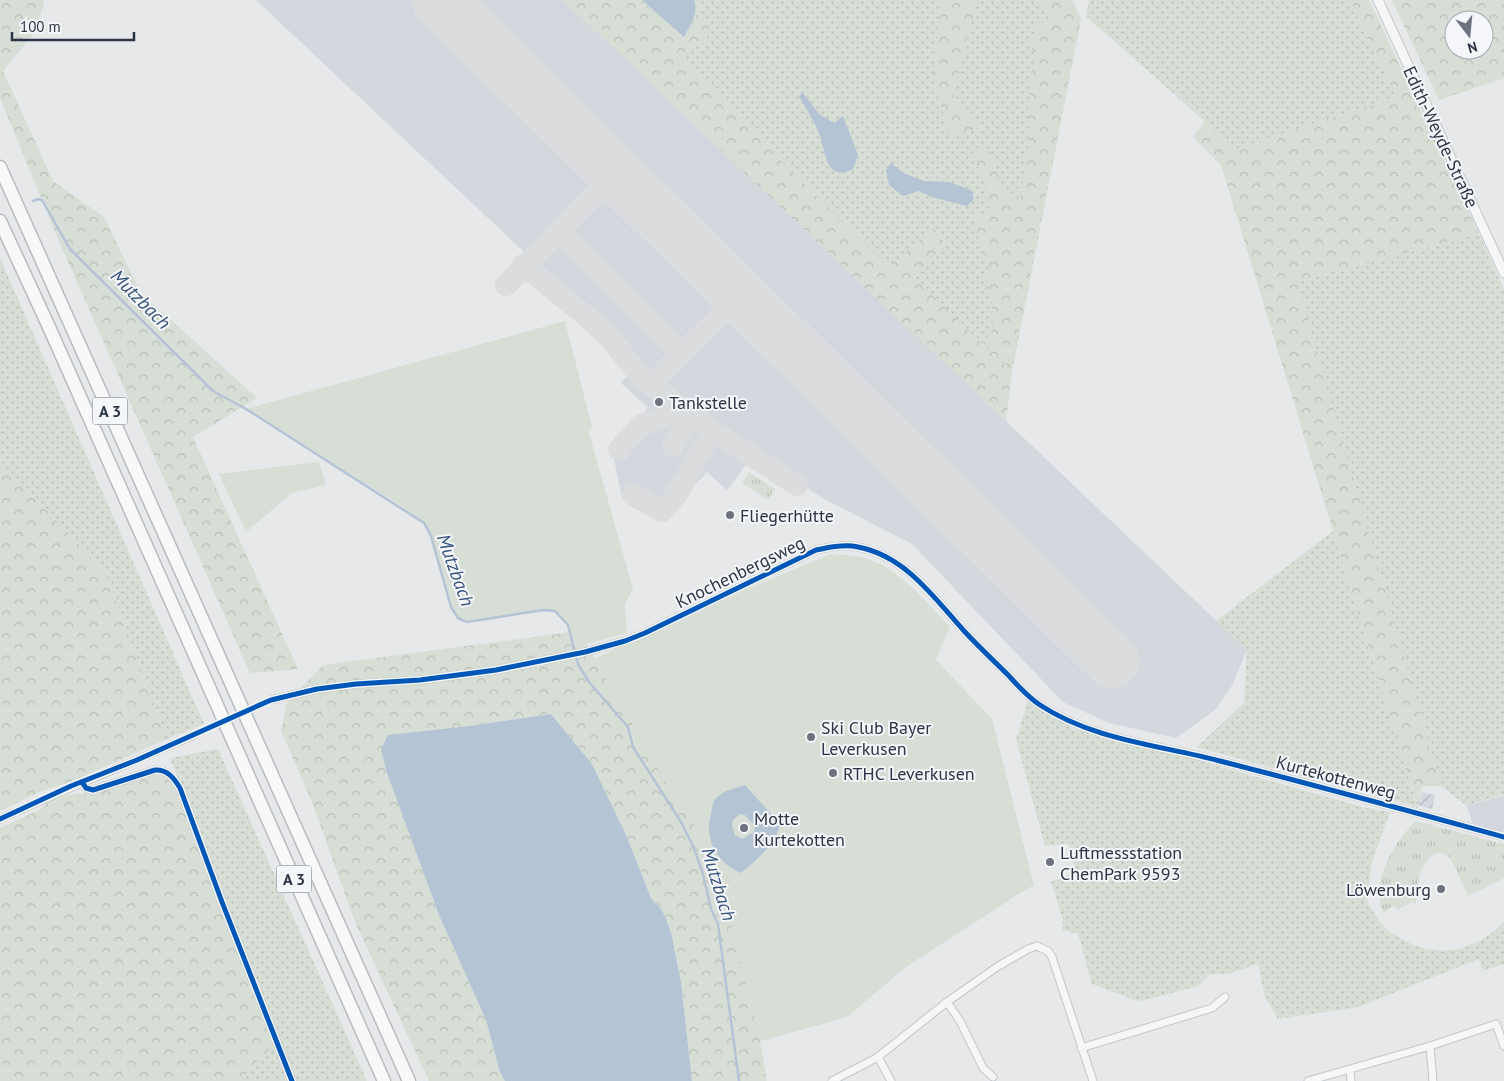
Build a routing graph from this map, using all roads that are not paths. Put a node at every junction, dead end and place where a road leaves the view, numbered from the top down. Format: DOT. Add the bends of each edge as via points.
graph roads {
  1 [pos="1378,0"];
  2 [pos="0,167"];
  3 [pos="0,221"];
  4 [pos="1504,273"];
  5 [pos="271,700"];
  6 [pos="192,736"];
  7 [pos="1161,747"];
  8 [pos="82,782"];
  9 [pos="0,819"];
  10 [pos="1504,837"];
  11 [pos="1225,997"];
  12 [pos="947,1002"];
  13 [pos="1430,1046"];
  14 [pos="1504,1046"];
  15 [pos="1081,1048"];
  16 [pos="878,1058"];
  17 [pos="1350,1070"];
  18 [pos="993,1076"];
  19 [pos="409,1080"];
  20 [pos="292,1081"];
  21 [pos="384,1081"];
  22 [pos="832,1081"];
  23 [pos="891,1081"];
  24 [pos="1093,1081"];
  25 [pos="1308,1081"];
  26 [pos="1351,1081"];
  27 [pos="1433,1081"];
  1 -- 4 [label="street, Edith-Weyde-Straße"];
  2 -- 19 [label="highway, A 3"];
  3 -- 21 [label="highway, A 3"];
  5 -- 7 [label="street, Knochenbergsweg" via="317,689 477,673 585,652 625,641 816,550 857,546 903,567 1039,704 1071,723"];
  6 -- 8 [label="street"];
  7 -- 10 [label="street, Kurtekottenweg" via="1340,791"];
  8 -- 9 [label="street"];
  8 -- 20 [label="street" via="93,790 155,770 172,776 180,788"];
  11 -- 15 [label="street" via="1212,1008"];
  12 -- 15 [label="street" via="996,967 1037,946 1052,957"];
  12 -- 16 [label="street"];
  12 -- 18 [label="street" via="983,1068"];
  13 -- 14 [label="street" via="1496,1024"];
  13 -- 17 [label="street"];
  13 -- 27 [label="street"];
  15 -- 24 [label="street"];
  16 -- 22 [label="street"];
  16 -- 23 [label="street"];
  17 -- 25 [label="street"];
  17 -- 26 [label="street"];
}
